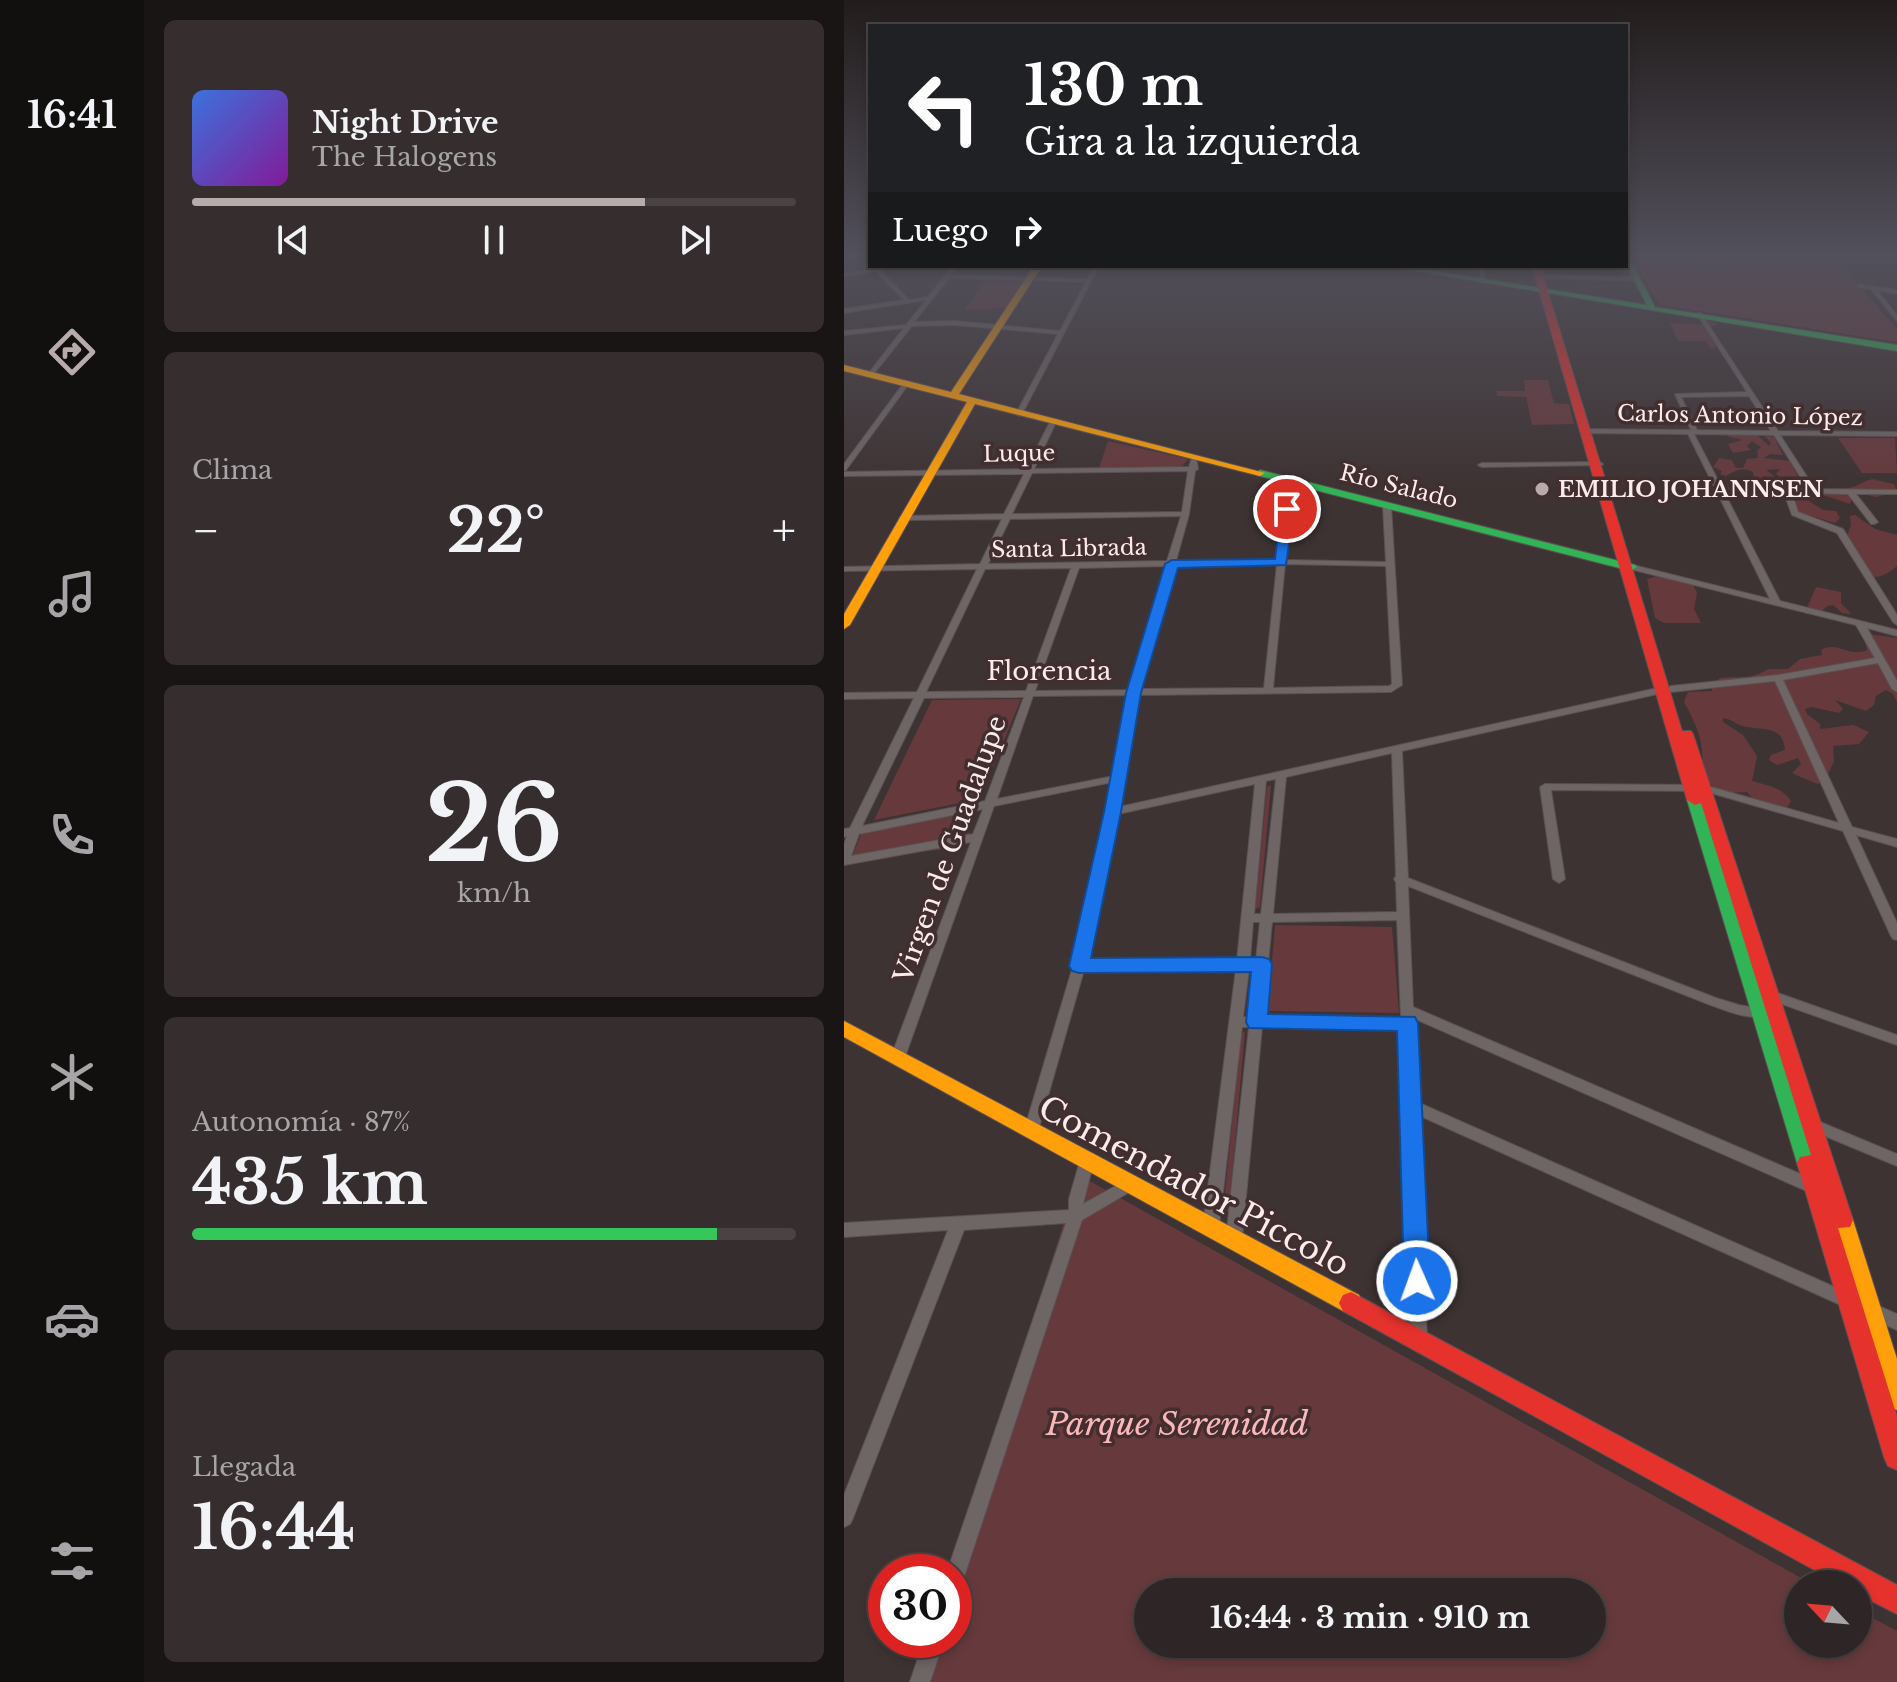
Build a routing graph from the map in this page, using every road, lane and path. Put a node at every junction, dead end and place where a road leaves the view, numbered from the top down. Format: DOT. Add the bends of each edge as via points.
graph roads {
  1 [pos="904,332"];
  2 [pos="995,332"];
  3 [pos="1057,332"];
  4 [pos="1557,332"];
  5 [pos="1712,332"];
  6 [pos="1811,332"];
  7 [pos="1062,333"];
  8 [pos="1897,346"];
  9 [pos="844,368"];
  10 [pos="870,375"];
  11 [pos="905,385"];
  12 [pos="1750,394"];
  13 [pos="953,397"];
  14 [pos="971,402"];
  15 [pos="1019,414"];
  16 [pos="1053,422"];
  17 [pos="1587,431"];
  18 [pos="1693,432"];
  19 [pos="1773,433"];
  20 [pos="1897,434"];
  21 [pos="1194,463"];
  22 [pos="1597,464"];
  23 [pos="1482,465"];
  24 [pos="1027,471"];
  25 [pos="844,472"];
  26 [pos="929,472"];
  27 [pos="1290,482"];
  28 [pos="1722,490"];
  29 [pos="1787,490"];
  30 [pos="1812,490"];
  31 [pos="1850,491"];
  32 [pos="1896,494"];
  33 [pos="1387,506"];
  34 [pos="1185,514"];
  35 [pos="1006,515"];
  36 [pos="903,518"];
  37 [pos="1874,522"];
  38 [pos="1281,562"];
  39 [pos="1172,564"];
  40 [pos="1390,564"];
  41 [pos="1076,566"];
  42 [pos="1628,566"];
  43 [pos="981,567"];
  44 [pos="844,569"];
  45 [pos="875,569"];
  46 [pos="1777,604"];
  47 [pos="1897,622"];
  48 [pos="1860,624"];
  49 [pos="844,625"];
  50 [pos="1897,633"];
  51 [pos="1881,660"];
  52 [pos="1778,678"];
  53 [pos="1897,689"];
  54 [pos="1268,690"];
  55 [pos="1666,690"];
  56 [pos="1030,693"];
  57 [pos="1134,693"];
  58 [pos="919,694"];
  59 [pos="844,696"];
  60 [pos="1397,748"];
  61 [pos="1281,777"];
  62 [pos="1119,778"];
  63 [pos="1261,780"];
  64 [pos="1698,788"];
  65 [pos="990,804"];
  66 [pos="1113,812"];
  67 [pos="1846,827"];
  68 [pos="849,832"];
  69 [pos="977,837"];
  70 [pos="1897,843"];
  71 [pos="844,860"];
  72 [pos="1400,879"];
  73 [pos="1559,879"];
  74 [pos="1402,916"];
  75 [pos="1247,918"];
  76 [pos="1267,918"];
  77 [pos="1897,936"];
  78 [pos="1243,964"];
  79 [pos="1262,964"];
  80 [pos="1079,966"];
  81 [pos="1769,995"];
  82 [pos="1767,1013"];
  83 [pos="1407,1017"];
  84 [pos="1236,1022"];
  85 [pos="1256,1022"];
  86 [pos="844,1028"];
  87 [pos="1897,1040"];
  88 [pos="898,1057"];
  89 [pos="1410,1105"];
  90 [pos="1813,1125"];
  91 [pos="1031,1131"];
  92 [pos="1897,1160"];
  93 [pos="1087,1161"];
  94 [pos="1128,1185"];
  95 [pos="1814,1187"];
  96 [pos="1076,1216"];
  97 [pos="958,1225"];
  98 [pos="1211,1227"];
  99 [pos="844,1230"];
  100 [pos="1234,1239"];
  101 [pos="1849,1301"];
  102 [pos="1869,1309"];
  103 [pos="1897,1322"];
  104 [pos="1419,1340"];
  105 [pos="1897,1398"];
  106 [pos="1897,1457"];
  107 [pos="844,1518"];
  108 [pos="963,1554"];
  109 [pos="1897,1600"];
  110 [pos="928,1658"];
  111 [pos="920,1682"];
  1 -- 10 [label="street"];
  2 -- 13 [label="main road"];
  3 -- 7 [label="street"];
  4 -- 17 [label="main road"];
  5 -- 12 [label="street"];
  6 -- 8 [label="main road"];
  7 -- 15 [label="street"];
  9 -- 10 [label="main road, Río Salado"];
  10 -- 11 [label="main road, Río Salado"];
  11 -- 13 [label="main road, Río Salado"];
  11 -- 25 [label="street"];
  12 -- 18 [label="street" via="1677,395"];
  12 -- 19 [label="street"];
  13 -- 14 [label="main road, Río Salado"];
  14 -- 15 [label="main road, Río Salado"];
  14 -- 26 [label="main road"];
  15 -- 16 [label="main road, Río Salado"];
  16 -- 21 [label="main road, Río Salado"];
  16 -- 24 [label="street"];
  17 -- 18 [label="street, Carlos Antonio López"];
  17 -- 22 [label="main road"];
  18 -- 19 [label="street, Carlos Antonio López"];
  18 -- 28 [label="street"];
  19 -- 20 [label="street, Carlos Antonio López"];
  19 -- 30 [label="street"];
  21 -- 24 [label="street, Luque"];
  21 -- 27 [label="main road, Río Salado"];
  21 -- 34 [label="street"];
  22 -- 23 [label="street"];
  22 -- 42 [label="main road"];
  24 -- 26 [label="street, Luque"];
  24 -- 35 [label="street"];
  25 -- 26 [label="street, Luque"];
  26 -- 36 [label="main road"];
  27 -- 33 [label="main road, Río Salado"];
  27 -- 38 [label="street"];
  28 -- 29 [label="street"];
  28 -- 46 [label="street"];
  29 -- 30 [label="street"];
  29 -- 47 [label="street" via="1795,513 1840,531"];
  30 -- 31 [label="street"];
  31 -- 32 [label="street"];
  31 -- 37 [label="street"];
  33 -- 40 [label="street"];
  33 -- 42 [label="main road, Río Salado"];
  34 -- 35 [label="street"];
  34 -- 39 [label="street"];
  35 -- 36 [label="street"];
  35 -- 43 [label="street"];
  36 -- 45 [label="main road"];
  38 -- 39 [label="street, Santa Librada"];
  38 -- 40 [label="street, Santa Librada"];
  38 -- 54 [label="street"];
  39 -- 41 [label="street, Santa Librada"];
  39 -- 57 [label="street"];
  40 -- 54 [label="street, Florencia" via="1397,685 1382,690"];
  41 -- 43 [label="street, Santa Librada"];
  41 -- 56 [label="street, Virgen de Guadalupe"];
  42 -- 46 [label="street, Río Salado"];
  42 -- 55 [label="main road"];
  43 -- 45 [label="street, Santa Librada"];
  43 -- 58 [label="street"];
  44 -- 45 [label="street, Santa Librada"];
  45 -- 49 [label="main road"];
  46 -- 48 [label="street, Río Salado"];
  48 -- 50 [label="street, Río Salado"];
  48 -- 51 [label="street"];
  51 -- 52 [label="street"];
  51 -- 53 [label="street"];
  52 -- 55 [label="street"];
  52 -- 67 [label="street"];
  54 -- 57 [label="street, Florencia"];
  55 -- 60 [label="street"];
  55 -- 64 [label="main road"];
  56 -- 57 [label="street, Florencia"];
  56 -- 58 [label="street, Florencia"];
  56 -- 65 [label="street, Virgen de Guadalupe"];
  57 -- 62 [label="street"];
  58 -- 59 [label="street, Florencia"];
  58 -- 68 [label="street"];
  60 -- 61 [label="street"];
  60 -- 72 [label="street"];
  61 -- 63 [label="street"];
  61 -- 76 [label="street"];
  62 -- 65 [label="street"];
  62 -- 66 [label="street"];
  63 -- 66 [label="street"];
  63 -- 75 [label="street"];
  64 -- 67 [label="street"];
  64 -- 73 [label="street" via="1545,787"];
  64 -- 81 [label="main road"];
  64 -- 82 [label="main road"];
  65 -- 68 [label="street"];
  65 -- 69 [label="street, Virgen de Guadalupe"];
  66 -- 80 [label="street"];
  67 -- 70 [label="street"];
  67 -- 77 [label="street"];
  68 -- 71 [label="street"];
  69 -- 71 [label="street"];
  69 -- 88 [label="street, Virgen de Guadalupe"];
  72 -- 74 [label="street"];
  72 -- 82 [label="street" via="1712,1001"];
  74 -- 76 [label="street"];
  74 -- 83 [label="street"];
  75 -- 76 [label="street"];
  75 -- 78 [label="street"];
  76 -- 79 [label="street"];
  78 -- 79 [label="street"];
  78 -- 80 [label="street"];
  78 -- 84 [label="street"];
  79 -- 85 [label="street"];
  80 -- 91 [label="street"];
  81 -- 82 [label="main road"];
  81 -- 87 [label="street"];
  82 -- 90 [label="main road"];
  82 -- 95 [label="main road"];
  83 -- 85 [label="street"];
  83 -- 89 [label="street"];
  83 -- 95 [label="street"];
  84 -- 85 [label="street"];
  84 -- 98 [label="street"];
  85 -- 100 [label="street"];
  86 -- 88 [label="main road, Comendador Piccolo"];
  88 -- 91 [label="main road, Comendador Piccolo"];
  89 -- 101 [label="street"];
  89 -- 104 [label="street"];
  90 -- 92 [label="street"];
  90 -- 102 [label="main road"];
  91 -- 93 [label="main road, Comendador Piccolo"];
  93 -- 94 [label="main road, Comendador Piccolo"];
  93 -- 96 [label="street"];
  94 -- 96 [label="street"];
  94 -- 98 [label="main road, Comendador Piccolo"];
  95 -- 101 [label="main road"];
  96 -- 97 [label="street"];
  96 -- 108 [label="street"];
  97 -- 99 [label="street"];
  97 -- 107 [label="street"];
  98 -- 100 [label="main road, Comendador Piccolo"];
  100 -- 104 [label="main road, Comendador Piccolo"];
  101 -- 106 [label="main road"];
  102 -- 103 [label="street"];
  102 -- 105 [label="main road"];
  104 -- 109 [label="main road, Comendador Piccolo"];
  110 -- 111 [label="street"];
}
